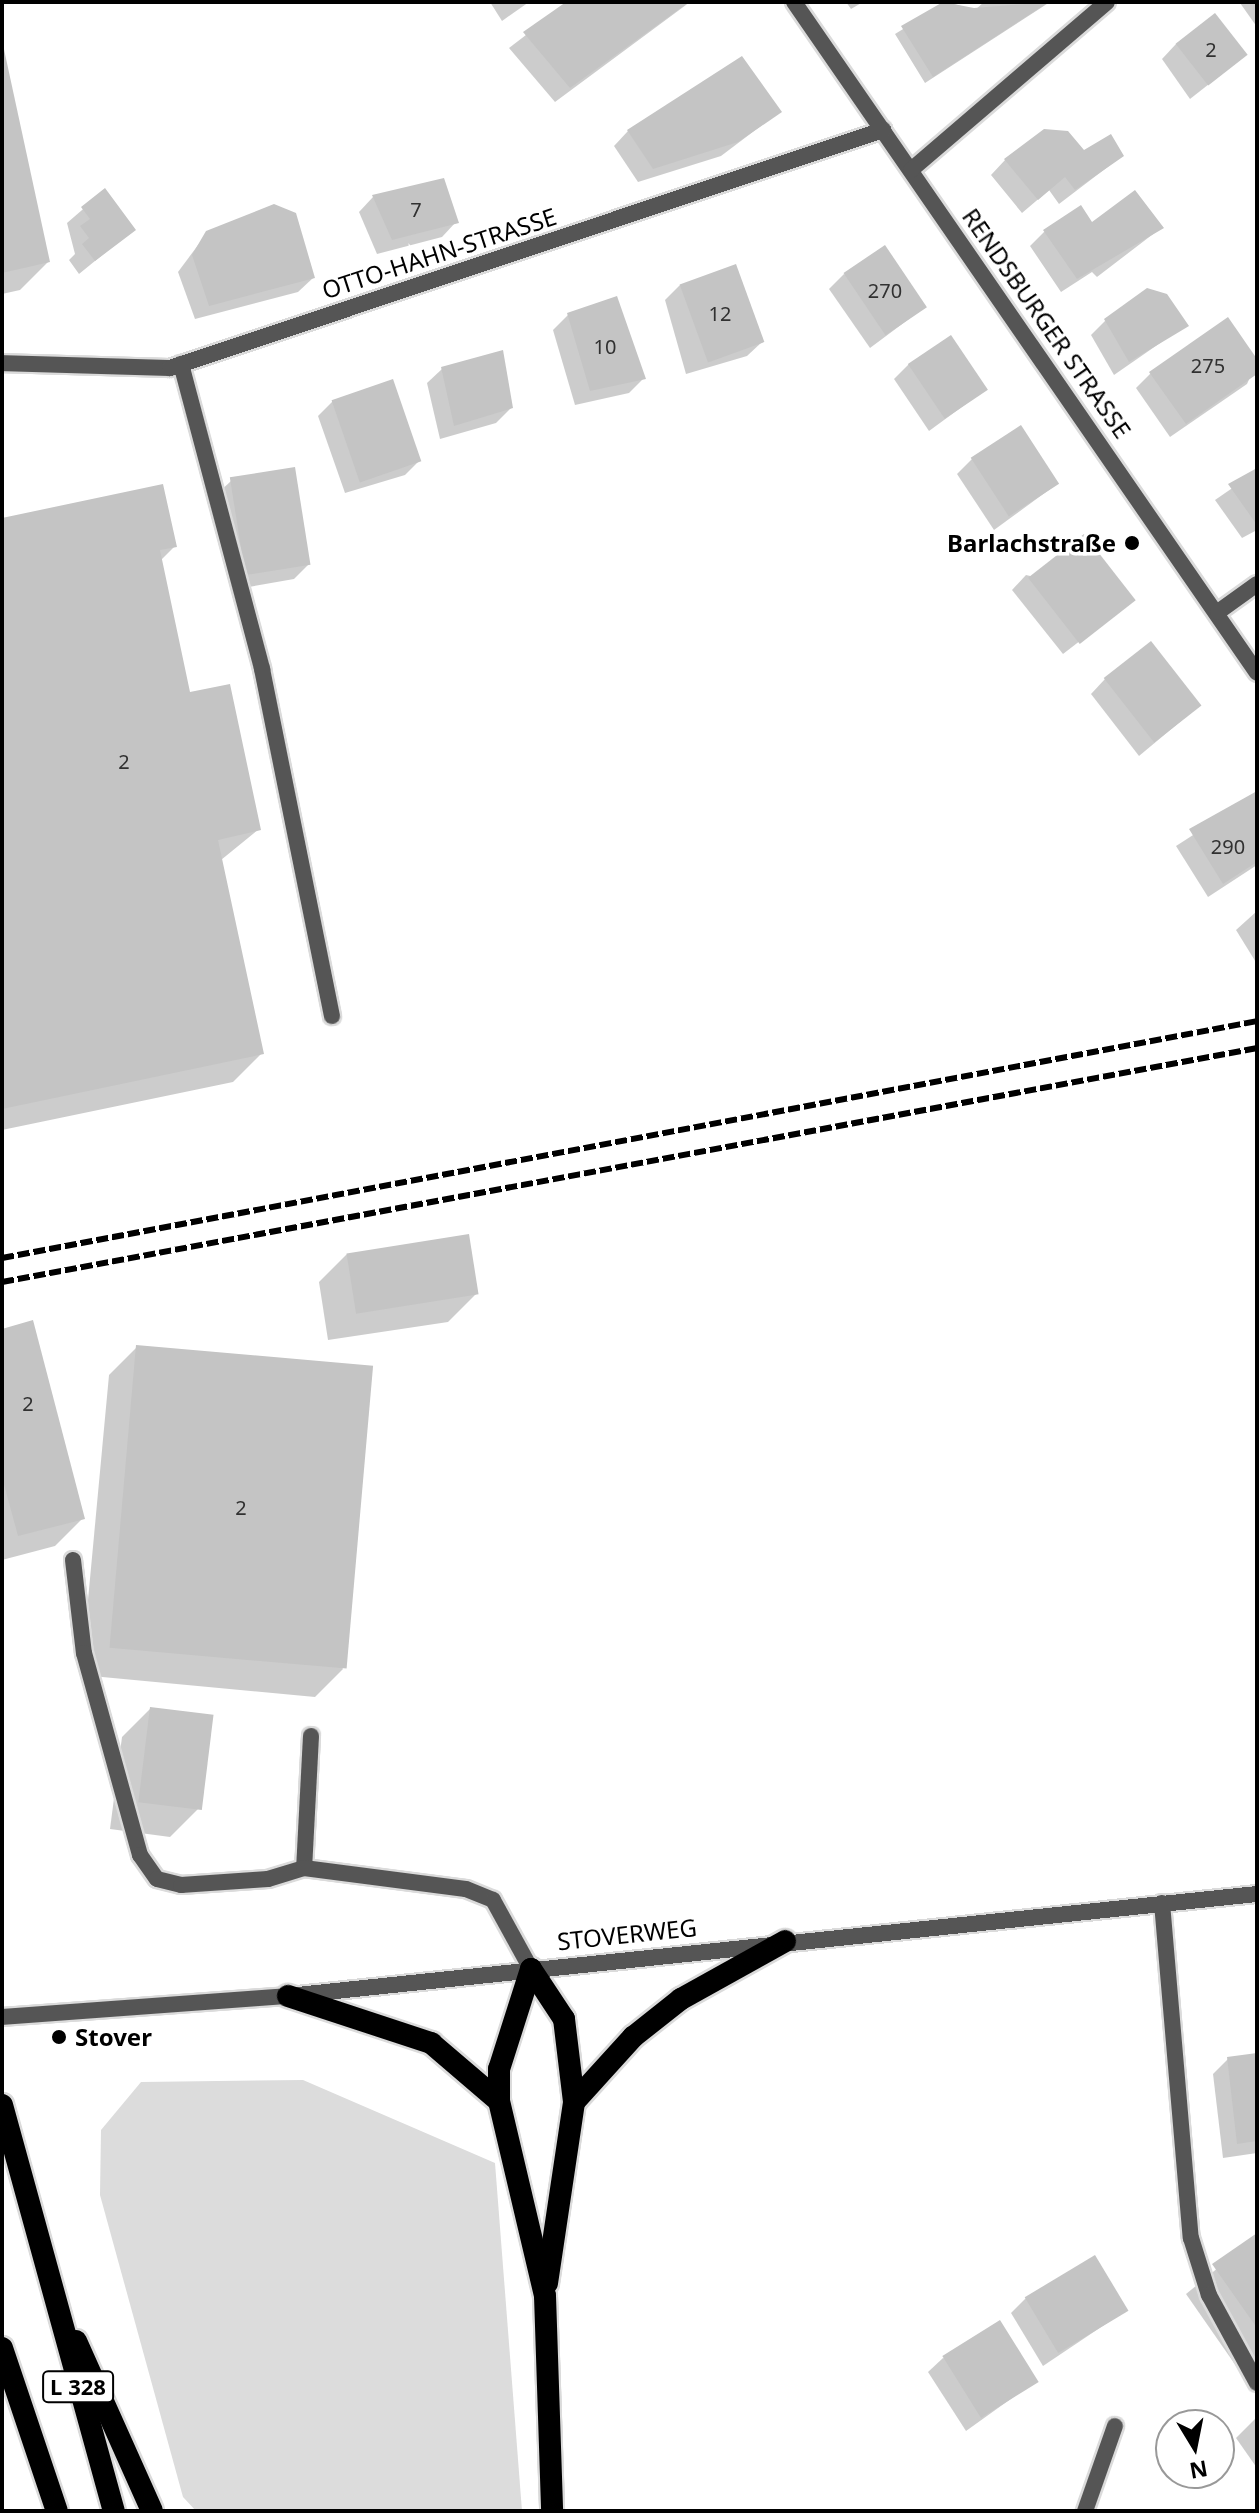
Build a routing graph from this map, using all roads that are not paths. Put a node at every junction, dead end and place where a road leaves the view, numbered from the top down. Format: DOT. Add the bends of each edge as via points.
graph roads {
  1 [pos="794,2"];
  2 [pos="1107,2"];
  3 [pos="883,130"];
  4 [pos="911,170"];
  5 [pos="2,363"];
  6 [pos="181,364"];
  7 [pos="1257,584"];
  8 [pos="1218,612"];
  9 [pos="1257,673"];
  10 [pos="332,1016"];
  11 [pos="73,1560"];
  12 [pos="311,1736"];
  13 [pos="304,1868"];
  14 [pos="1257,1894"];
  15 [pos="1162,1903"];
  16 [pos="785,1941"];
  17 [pos="531,1969"];
  18 [pos="288,1996"];
  19 [pos="2,2017"];
  20 [pos="499,2101"];
  21 [pos="574,2102"];
  22 [pos="2,2105"];
  23 [pos="42,2263"];
  24 [pos="545,2296"];
  25 [pos="2,2348"];
  26 [pos="1257,2383"];
  27 [pos="1115,2426"];
  28 [pos="57,2511"];
  29 [pos="114,2511"];
  30 [pos="152,2511"];
  31 [pos="552,2511"];
  32 [pos="1085,2511"];
  1 -- 3 [label="street, RENDSBURGER STRASSE"];
  2 -- 4 [label="street"];
  3 -- 4 [label="street, RENDSBURGER STRASSE"];
  3 -- 6 [label="street, OTTO-HAHN-STRASSE"];
  4 -- 8 [label="street, RENDSBURGER STRASSE"];
  5 -- 6 [label="street, OTTO-HAHN-STRASSE"];
  6 -- 10 [label="street" via="262,669"];
  7 -- 8 [label="street"];
  8 -- 9 [label="street, RENDSBURGER STRASSE"];
  11 -- 13 [label="street" via="84,1653 140,1855 157,1879 181,1885 268,1879"];
  12 -- 13 [label="street"];
  13 -- 17 [label="street" via="466,1889 493,1900"];
  14 -- 15 [label="street, STOVERWEG"];
  15 -- 16 [label="street, STOVERWEG"];
  15 -- 26 [label="street" via="1191,2238 1209,2295"];
  16 -- 17 [label="street, STOVERWEG"];
  16 -- 21 [label="highway" via="681,1999 633,2037"];
  17 -- 18 [label="street, STOVERWEG"];
  17 -- 20 [label="highway" via="511,2023"];
  17 -- 21 [label="highway" via="564,2019"];
  18 -- 19 [label="street, STOVERWEG"];
  18 -- 20 [label="highway" via="431,2043"];
  20 -- 24 [label="highway"];
  21 -- 24 [label="highway"];
  22 -- 23 [label="highway, L 328"];
  23 -- 29 [label="highway, L 328"];
  23 -- 30 [label="highway"];
  24 -- 31 [label="highway"];
  25 -- 28 [label="highway, L 328"];
  27 -- 32 [label="street"];
}
